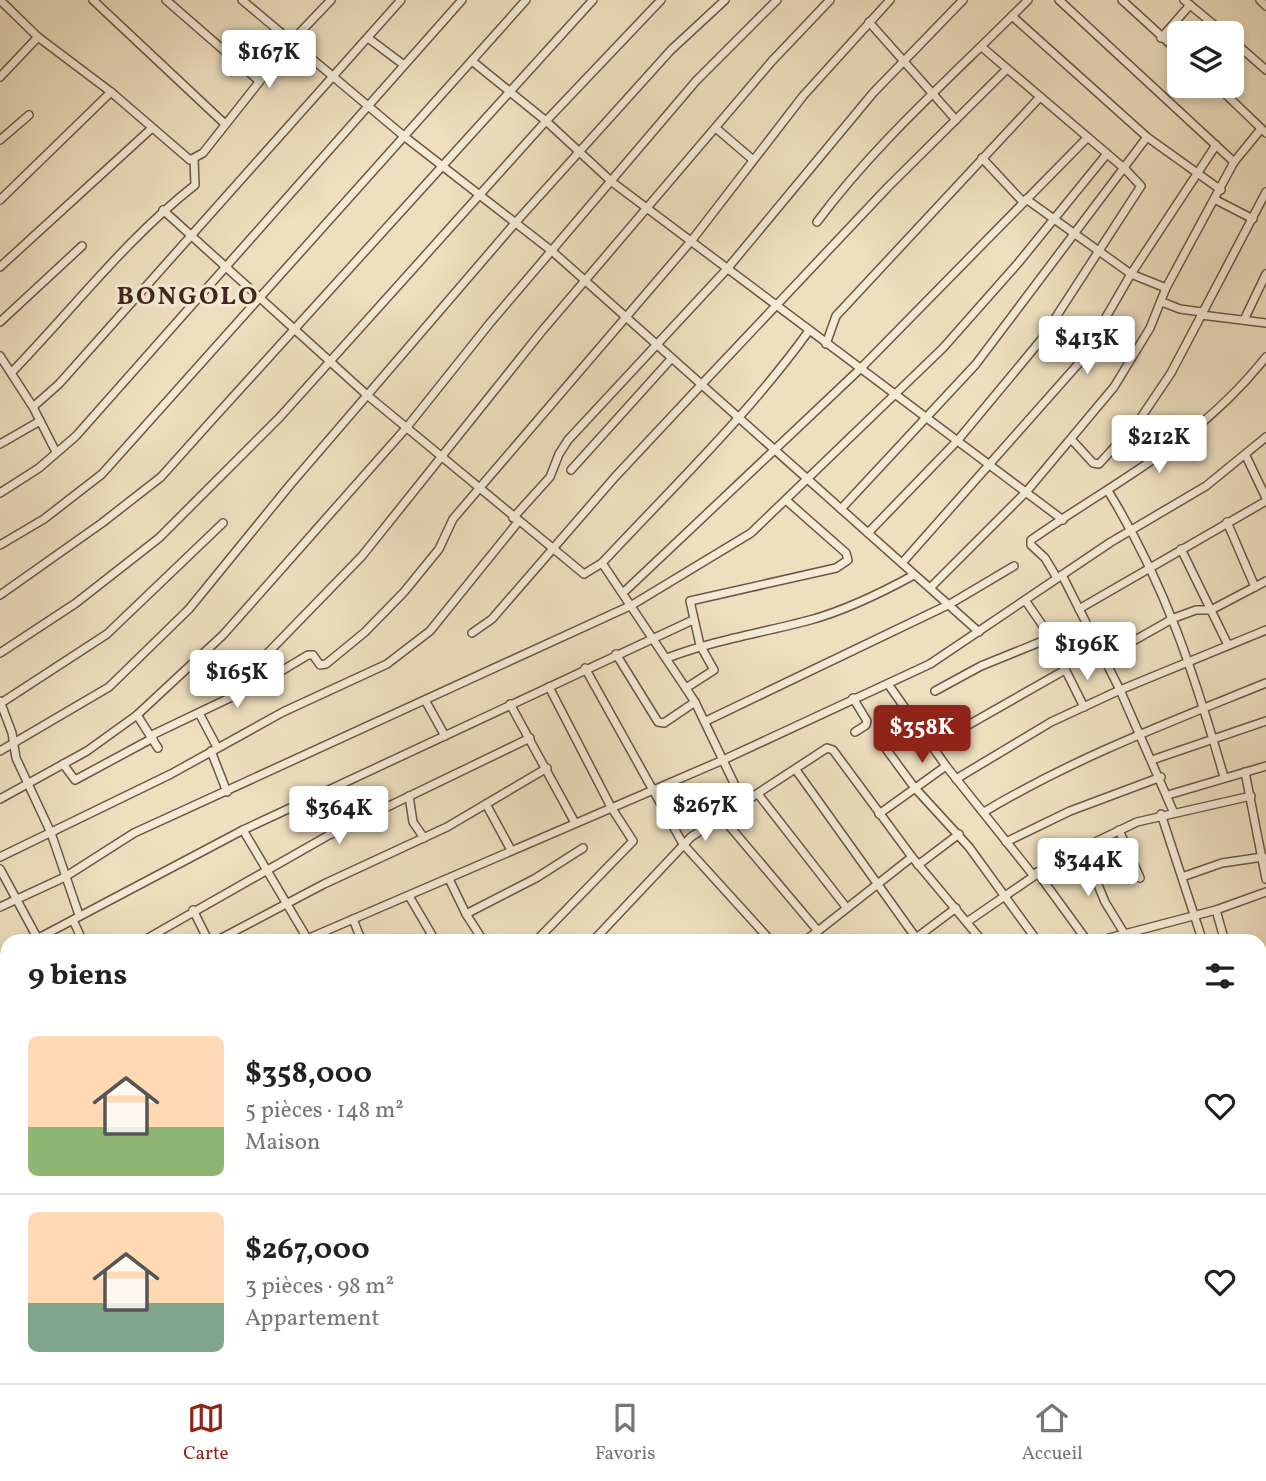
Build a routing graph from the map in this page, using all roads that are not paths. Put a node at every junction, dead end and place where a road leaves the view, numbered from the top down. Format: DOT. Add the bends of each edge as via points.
graph roads {
  1 [pos="93,0"];
  2 [pos="166,0"];
  3 [pos="244,0"];
  4 [pos="331,0"];
  5 [pos="401,0"];
  6 [pos="462,0"];
  7 [pos="526,0"];
  8 [pos="593,0"];
  9 [pos="661,0"];
  10 [pos="725,0"];
  11 [pos="777,0"];
  12 [pos="830,0"];
  13 [pos="890,0"];
  14 [pos="962,0"];
  15 [pos="1028,0"];
  16 [pos="1059,0"];
  17 [pos="1122,0"];
  18 [pos="1259,0"];
  19 [pos="1187,3"];
  20 [pos="4,4"];
  21 [pos="1266,6"];
  22 [pos="1012,16"];
  23 [pos="1209,21"];
  24 [pos="869,22"];
  25 [pos="38,37"];
  26 [pos="368,38"];
  27 [pos="1161,38"];
  28 [pos="290,43"];
  29 [pos="1167,43"];
  30 [pos="983,48"];
  31 [pos="1244,51"];
  32 [pos="907,58"];
  33 [pos="472,61"];
  34 [pos="404,65"];
  35 [pos="1007,69"];
  36 [pos="1266,70"];
  37 [pos="1,74"];
  38 [pos="333,78"];
  39 [pos="259,81"];
  40 [pos="510,91"];
  41 [pos="111,92"];
  42 [pos="933,97"];
  43 [pos="1040,97"];
  44 [pos="1230,98"];
  45 [pos="369,107"];
  46 [pos="29,115"];
  47 [pos="956,120"];
  48 [pos="546,121"];
  49 [pos="225,124"];
  50 [pos="152,128"];
  51 [pos="717,129"];
  52 [pos="1264,131"];
  53 [pos="405,137"];
  54 [pos="1147,137"];
  55 [pos="1086,139"];
  56 [pos="0,141"];
  57 [pos="1216,145"];
  58 [pos="579,152"];
  59 [pos="1106,155"];
  60 [pos="982,158"];
  61 [pos="194,159"];
  62 [pos="752,159"];
  63 [pos="1234,162"];
  64 [pos="442,166"];
  65 [pos="1125,169"];
  66 [pos="1195,173"];
  67 [pos="612,182"];
  68 [pos="1221,190"];
  69 [pos="1266,192"];
  70 [pos="481,197"];
  71 [pos="0,200"];
  72 [pos="1025,200"];
  73 [pos="1216,200"];
  74 [pos="650,207"];
  75 [pos="163,210"];
  76 [pos="1052,218"];
  77 [pos="1253,219"];
  78 [pos="516,222"];
  79 [pos="817,222"];
  80 [pos="1075,234"];
  81 [pos="191,235"];
  82 [pos="692,240"];
  83 [pos="82,246"];
  84 [pos="1097,250"];
  85 [pos="553,252"];
  86 [pos="0,267"];
  87 [pos="223,267"];
  88 [pos="727,269"];
  89 [pos="1131,274"];
  90 [pos="1266,274"];
  91 [pos="585,282"];
  92 [pos="1166,288"];
  93 [pos="259,299"];
  94 [pos="1162,302"];
  95 [pos="777,305"];
  96 [pos="1201,314"];
  97 [pos="624,318"];
  98 [pos="1244,320"];
  99 [pos="0,322"];
  100 [pos="1266,323"];
  101 [pos="296,330"];
  102 [pos="808,332"];
  103 [pos="826,344"];
  104 [pos="656,345"];
  105 [pos="1266,358"];
  106 [pos="1,359"];
  107 [pos="671,359"];
  108 [pos="330,362"];
  109 [pos="859,369"];
  110 [pos="12,372"];
  111 [pos="702,384"];
  112 [pos="898,394"];
  113 [pos="367,396"];
  114 [pos="33,407"];
  115 [pos="925,416"];
  116 [pos="737,418"];
  117 [pos="40,421"];
  118 [pos="407,426"];
  119 [pos="1266,437"];
  120 [pos="958,440"];
  121 [pos="1072,440"];
  122 [pos="0,444"];
  123 [pos="775,449"];
  124 [pos="56,453"];
  125 [pos="1246,456"];
  126 [pos="445,457"];
  127 [pos="991,464"];
  128 [pos="571,470"];
  129 [pos="809,480"];
  130 [pos="481,487"];
  131 [pos="1027,491"];
  132 [pos="1108,491"];
  133 [pos="0,493"];
  134 [pos="1266,500"];
  135 [pos="787,501"];
  136 [pos="841,509"];
  137 [pos="516,520"];
  138 [pos="1063,520"];
  139 [pos="1227,522"];
  140 [pos="223,523"];
  141 [pos="1132,530"];
  142 [pos="869,533"];
  143 [pos="0,545"];
  144 [pos="1181,549"];
  145 [pos="554,550"];
  146 [pos="601,563"];
  147 [pos="902,563"];
  148 [pos="1014,566"];
  149 [pos="1149,568"];
  150 [pos="914,575"];
  151 [pos="1059,576"];
  152 [pos="1266,581"];
  153 [pos="1255,587"];
  154 [pos="930,588"];
  155 [pos="624,593"];
  156 [pos="0,595"];
  157 [pos="1025,600"];
  158 [pos="950,604"];
  159 [pos="632,605"];
  160 [pos="1079,609"];
  161 [pos="1211,610"];
  162 [pos="1174,618"];
  163 [pos="693,620"];
  164 [pos="1266,630"];
  165 [pos="978,632"];
  166 [pos="472,633"];
  167 [pos="654,638"];
  168 [pos="1050,638"];
  169 [pos="700,645"];
  170 [pos="1228,645"];
  171 [pos="0,653"];
  172 [pos="616,654"];
  173 [pos="1105,657"];
  174 [pos="667,658"];
  175 [pos="1189,660"];
  176 [pos="585,668"];
  177 [pos="1065,670"];
  178 [pos="1266,682"];
  179 [pos="888,684"];
  180 [pos="549,687"];
  181 [pos="686,688"];
  182 [pos="246,690"];
  183 [pos="1120,690"];
  184 [pos="935,691"];
  185 [pos="853,698"];
  186 [pos="425,700"];
  187 [pos="0,702"];
  188 [pos="695,702"];
  189 [pos="510,704"];
  190 [pos="1204,706"];
  191 [pos="1084,707"];
  192 [pos="199,713"];
  193 [pos="137,715"];
  194 [pos="706,721"];
  195 [pos="1266,721"];
  196 [pos="855,732"];
  197 [pos="1140,733"];
  198 [pos="152,736"];
  199 [pos="445,736"];
  200 [pos="530,738"];
  201 [pos="1213,739"];
  202 [pos="881,742"];
  203 [pos="14,745"];
  204 [pos="933,745"];
  205 [pos="158,748"];
  206 [pos="214,749"];
  207 [pos="0,751"];
  208 [pos="723,760"];
  209 [pos="1152,760"];
  210 [pos="63,764"];
  211 [pos="946,766"];
  212 [pos="1266,766"];
  213 [pos="547,768"];
  214 [pos="796,770"];
  215 [pos="1245,772"];
  216 [pos="1161,777"];
  217 [pos="1224,777"];
  218 [pos="956,779"];
  219 [pos="29,784"];
  220 [pos="914,787"];
  221 [pos="652,789"];
  222 [pos="227,792"];
  223 [pos="758,794"];
  224 [pos="1168,795"];
  225 [pos="409,796"];
  226 [pos="1251,796"];
  227 [pos="0,799"];
  228 [pos="743,802"];
  229 [pos="486,804"];
  230 [pos="611,807"];
  231 [pos="1173,811"];
  232 [pos="985,812"];
  233 [pos="879,814"];
  234 [pos="1161,814"];
  235 [pos="721,816"];
  236 [pos="574,821"];
  237 [pos="243,830"];
  238 [pos="1119,830"];
  239 [pos="51,833"];
  240 [pos="1262,833"];
  241 [pos="959,835"];
  242 [pos="424,838"];
  243 [pos="1006,842"];
  244 [pos="683,844"];
  245 [pos="583,848"];
  246 [pos="1083,848"];
  247 [pos="511,850"];
  248 [pos="0,857"];
  249 [pos="1263,857"];
  250 [pos="912,858"];
  251 [pos="918,865"];
  252 [pos="0,869"];
  253 [pos="267,871"];
  254 [pos="1035,873"];
  255 [pos="65,877"];
  256 [pos="1182,877"];
  257 [pos="449,878"];
  258 [pos="1140,878"];
  259 [pos="1266,879"];
  260 [pos="876,884"];
  261 [pos="1266,892"];
  262 [pos="409,896"];
  263 [pos="15,899"];
  264 [pos="1004,899"];
  265 [pos="285,903"];
  266 [pos="0,907"];
  267 [pos="846,907"];
  268 [pos="956,908"];
  269 [pos="1216,910"];
  270 [pos="193,911"];
  271 [pos="466,914"];
  272 [pos="1195,915"];
  273 [pos="76,918"];
  274 [pos="354,919"];
  275 [pos="967,922"];
  276 [pos="818,930"];
  277 [pos="1124,933"];
  278 [pos="33,934"];
  279 [pos="47,934"];
  280 [pos="81,934"];
  281 [pos="154,934"];
  282 [pos="207,934"];
  283 [pos="227,934"];
  284 [pos="307,934"];
  285 [pos="321,934"];
  286 [pos="359,934"];
  287 [pos="431,934"];
  288 [pos="479,934"];
  289 [pos="543,934"];
  290 [pos="599,934"];
  291 [pos="765,934"];
  292 [pos="813,934"];
  293 [pos="914,934"];
  294 [pos="924,934"];
  295 [pos="977,934"];
  296 [pos="1032,934"];
  297 [pos="1082,934"];
  298 [pos="1121,934"];
  299 [pos="1201,934"];
  300 [pos="1223,934"];
  1 -- 49 [label="street"];
  2 -- 39 [label="street"];
  3 -- 28 [label="street"];
  4 -- 28 [label="street"];
  5 -- 26 [label="street"];
  6 -- 34 [label="street"];
  7 -- 33 [label="street"];
  8 -- 40 [label="street"];
  9 -- 48 [label="street"];
  10 -- 58 [label="street" via="671,51"];
  11 -- 67 [label="street" via="696,81"];
  12 -- 51 [label="street"];
  13 -- 24 [label="street"];
  14 -- 32 [label="street"];
  15 -- 22 [label="street"];
  16 -- 57 [label="street"];
  17 -- 27 [label="street"];
  18 -- 21 [label="street"];
  19 -- 23 [label="street"];
  19 -- 27 [label="street"];
  20 -- 25 [label="street"];
  22 -- 30 [label="street"];
  22 -- 54 [label="street"];
  24 -- 32 [label="street"];
  24 -- 62 [label="street"];
  25 -- 37 [label="street"];
  25 -- 41 [label="street"];
  26 -- 34 [label="street"];
  26 -- 38 [label="street"];
  27 -- 29 [label="street"];
  28 -- 38 [label="street"];
  28 -- 39 [label="street"];
  30 -- 35 [label="street"];
  30 -- 42 [label="street"];
  31 -- 36 [label="street"];
  32 -- 42 [label="street" via="910,69"];
  32 -- 88 [label="street" via="828,144"];
  33 -- 40 [label="street"];
  33 -- 53 [label="street"];
  34 -- 45 [label="street"];
  35 -- 43 [label="street"];
  35 -- 47 [label="street"];
  38 -- 45 [label="street"];
  38 -- 81 [label="street"];
  39 -- 49 [label="street"];
  40 -- 48 [label="street"];
  40 -- 64 [label="street"];
  41 -- 50 [label="street"];
  41 -- 71 [label="street"];
  42 -- 47 [label="street"];
  42 -- 79 [label="street" via="871,155"];
  43 -- 55 [label="street"];
  43 -- 60 [label="street"];
  44 -- 52 [label="street"];
  45 -- 53 [label="street"];
  45 -- 87 [label="street"];
  46 -- 56 [label="street"];
  47 -- 95 [label="street"];
  48 -- 58 [label="street"];
  48 -- 70 [label="street"];
  49 -- 61 [label="street"];
  50 -- 61 [label="street" via="185,158"];
  50 -- 86 [label="street"];
  51 -- 62 [label="street"];
  51 -- 74 [label="street"];
  52 -- 63 [label="street"];
  53 -- 64 [label="street"];
  53 -- 93 [label="street"];
  54 -- 65 [label="street"];
  54 -- 66 [label="street"];
  55 -- 59 [label="street"];
  55 -- 72 [label="street"];
  57 -- 63 [label="street"];
  57 -- 66 [label="street"];
  58 -- 67 [label="street"];
  58 -- 78 [label="street"];
  59 -- 65 [label="street"];
  59 -- 76 [label="street"];
  60 -- 72 [label="street"];
  60 -- 103 [label="street" via="836,316"];
  61 -- 75 [label="street" via="195,185"];
  62 -- 82 [label="street"];
  63 -- 68 [label="street"];
  64 -- 70 [label="street"];
  64 -- 101 [label="street"];
  65 -- 80 [label="street"];
  65 -- 84 [label="street" via="1141,186"];
  66 -- 68 [label="street"];
  66 -- 89 [label="street"];
  67 -- 74 [label="street"];
  67 -- 85 [label="street"];
  68 -- 73 [label="street"];
  69 -- 77 [label="street"];
  70 -- 78 [label="street"];
  70 -- 108 [label="street"];
  72 -- 76 [label="street"];
  72 -- 109 [label="street"];
  73 -- 77 [label="street"];
  73 -- 92 [label="street"];
  74 -- 82 [label="street"];
  74 -- 91 [label="street"];
  75 -- 81 [label="street"];
  75 -- 110 [label="street"];
  76 -- 80 [label="street"];
  76 -- 112 [label="street" via="1002,282"];
  77 -- 96 [label="street"];
  78 -- 85 [label="street"];
  78 -- 113 [label="street"];
  80 -- 84 [label="street"];
  80 -- 115 [label="street" via="976,364"];
  81 -- 87 [label="street"];
  81 -- 114 [label="street" via="59,384"];
  82 -- 88 [label="street"];
  82 -- 97 [label="street"];
  83 -- 99 [label="street"];
  84 -- 89 [label="street"];
  84 -- 120 [label="street" via="1041,340"];
  85 -- 91 [label="street"];
  85 -- 118 [label="street"];
  87 -- 93 [label="street"];
  87 -- 124 [label="street" via="76,436"];
  88 -- 95 [label="street"];
  88 -- 104 [label="street"];
  89 -- 92 [label="street"];
  89 -- 127 [label="street" via="1080,362"];
  90 -- 98 [label="street"];
  91 -- 97 [label="street"];
  91 -- 126 [label="street"];
  92 -- 94 [label="street"];
  93 -- 101 [label="street"];
  93 -- 143 [label="street" via="102,474 44,519"];
  94 -- 96 [label="street"];
  94 -- 121 [label="street" via="1114,387"];
  95 -- 102 [label="street"];
  95 -- 111 [label="street"];
  96 -- 98 [label="street"];
  96 -- 121 [label="street" via="1151,405 1099,464"];
  97 -- 104 [label="street"];
  97 -- 130 [label="street"];
  98 -- 100 [label="street"];
  101 -- 108 [label="street"];
  101 -- 156 [label="street" via="177,464"];
  102 -- 103 [label="street"];
  102 -- 116 [label="street"];
  103 -- 109 [label="street"];
  104 -- 107 [label="street"];
  104 -- 137 [label="street" via="562,448 550,477"];
  105 -- 132 [label="street" via="1214,413 1154,462"];
  106 -- 110 [label="street"];
  107 -- 111 [label="street"];
  107 -- 128 [label="street"];
  108 -- 113 [label="street"];
  108 -- 171 [label="street" via="147,549"];
  109 -- 112 [label="street"];
  109 -- 123 [label="street"];
  110 -- 114 [label="street"];
  111 -- 116 [label="street"];
  111 -- 145 [label="street"];
  112 -- 115 [label="street"];
  112 -- 129 [label="street"];
  113 -- 118 [label="street"];
  113 -- 203 [label="street" via="189,609 135,664 109,687"];
  114 -- 117 [label="street"];
  115 -- 120 [label="street"];
  115 -- 136 [label="street"];
  116 -- 123 [label="street"];
  116 -- 146 [label="street"];
  117 -- 122 [label="street"];
  117 -- 124 [label="street"];
  118 -- 126 [label="street"];
  118 -- 193 [label="street" via="223,635"];
  119 -- 125 [label="street"];
  120 -- 127 [label="street"];
  120 -- 142 [label="street"];
  121 -- 131 [label="street"];
  123 -- 129 [label="street"];
  123 -- 155 [label="street"];
  124 -- 133 [label="street"];
  125 -- 134 [label="street"];
  125 -- 141 [label="street"];
  126 -- 130 [label="street"];
  126 -- 182 [label="street" via="362,556 257,664"];
  127 -- 131 [label="street"];
  127 -- 147 [label="street"];
  129 -- 135 [label="street"];
  129 -- 136 [label="street"];
  130 -- 137 [label="street"];
  130 -- 182 [label="street" via="449,524 442,544 425,567 351,645 323,665 308,655"];
  131 -- 138 [label="street"];
  131 -- 154 [label="street"];
  132 -- 138 [label="street"];
  132 -- 141 [label="street"];
  134 -- 139 [label="street"];
  135 -- 159 [label="street" via="722,553"];
  135 -- 163 [label="street" via="846,553 846,563 690,601"];
  136 -- 142 [label="street"];
  137 -- 145 [label="street"];
  137 -- 206 [label="street" via="430,631 401,655"];
  138 -- 151 [label="street" via="1030,542"];
  139 -- 144 [label="street"];
  139 -- 153 [label="street"];
  140 -- 187 [label="street" via="107,634"];
  141 -- 149 [label="street"];
  141 -- 151 [label="street"];
  142 -- 147 [label="street"];
  144 -- 149 [label="street"];
  144 -- 161 [label="street"];
  145 -- 146 [label="street" via="584,574"];
  145 -- 166 [label="street" via="492,619"];
  146 -- 155 [label="street"];
  147 -- 150 [label="street"];
  148 -- 158 [label="street"];
  149 -- 160 [label="street"];
  149 -- 162 [label="street"];
  150 -- 154 [label="street"];
  150 -- 169 [label="street" via="845,609"];
  151 -- 157 [label="street"];
  151 -- 160 [label="street"];
  152 -- 153 [label="street"];
  153 -- 161 [label="street"];
  154 -- 158 [label="street"];
  155 -- 159 [label="street"];
  157 -- 165 [label="street"];
  157 -- 168 [label="street"];
  158 -- 165 [label="street"];
  158 -- 194 [label="street"];
  159 -- 167 [label="street"];
  159 -- 186 [label="street"];
  160 -- 173 [label="street"];
  161 -- 162 [label="street"];
  161 -- 170 [label="street"];
  162 -- 173 [label="street"];
  162 -- 175 [label="street"];
  163 -- 167 [label="street"];
  163 -- 169 [label="street"];
  164 -- 170 [label="street"];
  165 -- 179 [label="street" via="930,664"];
  167 -- 172 [label="street"];
  167 -- 174 [label="street"];
  168 -- 177 [label="street"];
  168 -- 184 [label="street" via="991,661"];
  169 -- 174 [label="street"];
  169 -- 181 [label="street" via="714,672"];
  170 -- 175 [label="street"];
  172 -- 176 [label="street"];
  172 -- 188 [label="street" via="659,722"];
  173 -- 183 [label="street"];
  174 -- 181 [label="street"];
  175 -- 183 [label="street"];
  175 -- 190 [label="street"];
  176 -- 180 [label="street"];
  176 -- 221 [label="street"];
  177 -- 191 [label="street"];
  177 -- 204 [label="street"];
  178 -- 190 [label="street"];
  179 -- 185 [label="street"];
  179 -- 204 [label="street"];
  180 -- 189 [label="street"];
  180 -- 230 [label="street"];
  181 -- 188 [label="street"];
  182 -- 192 [label="street"];
  183 -- 191 [label="street"];
  183 -- 197 [label="street"];
  185 -- 196 [label="street" via="867,723"];
  185 -- 208 [label="street"];
  186 -- 199 [label="street"];
  186 -- 222 [label="street"];
  187 -- 203 [label="street"];
  188 -- 194 [label="street"];
  189 -- 199 [label="street"];
  189 -- 200 [label="street"];
  190 -- 197 [label="street"];
  190 -- 201 [label="street"];
  191 -- 218 [label="street"];
  192 -- 198 [label="street"];
  192 -- 206 [label="street"];
  193 -- 198 [label="street"];
  193 -- 210 [label="street"];
  194 -- 208 [label="street"];
  195 -- 201 [label="street"];
  197 -- 209 [label="street"];
  197 -- 232 [label="street"];
  198 -- 205 [label="street"];
  198 -- 210 [label="street" via="75,780"];
  199 -- 237 [label="street"];
  200 -- 213 [label="street"];
  200 -- 225 [label="street"];
  201 -- 209 [label="street"];
  201 -- 217 [label="street"];
  202 -- 220 [label="street"];
  203 -- 207 [label="street"];
  203 -- 219 [label="street"];
  204 -- 211 [label="street"];
  206 -- 222 [label="street"];
  206 -- 239 [label="street"];
  208 -- 221 [label="street"];
  208 -- 228 [label="street"];
  209 -- 216 [label="street"];
  210 -- 219 [label="street"];
  211 -- 218 [label="street"];
  211 -- 220 [label="street"];
  212 -- 215 [label="street"];
  213 -- 229 [label="street"];
  213 -- 236 [label="street"];
  214 -- 223 [label="street"];
  214 -- 233 [label="street" via="831,749"];
  214 -- 260 [label="street"];
  215 -- 217 [label="street"];
  215 -- 226 [label="street"];
  216 -- 224 [label="street"];
  216 -- 243 [label="street" via="1070,811"];
  217 -- 224 [label="street"];
  218 -- 232 [label="street"];
  219 -- 227 [label="street"];
  219 -- 239 [label="street"];
  220 -- 233 [label="street"];
  220 -- 241 [label="street"];
  221 -- 230 [label="street"];
  221 -- 244 [label="street"];
  222 -- 255 [label="street" via="134,833"];
  223 -- 228 [label="street"];
  223 -- 267 [label="street"];
  224 -- 231 [label="street"];
  225 -- 242 [label="street" via="414,822"];
  225 -- 253 [label="street"];
  226 -- 231 [label="street"];
  226 -- 240 [label="street"];
  228 -- 235 [label="street"];
  229 -- 242 [label="street"];
  229 -- 247 [label="street"];
  230 -- 236 [label="street"];
  230 -- 289 [label="street" via="632,843"];
  231 -- 234 [label="street"];
  232 -- 243 [label="street"];
  233 -- 250 [label="street"];
  234 -- 238 [label="street"];
  234 -- 256 [label="street"];
  235 -- 244 [label="street"];
  235 -- 276 [label="street"];
  236 -- 247 [label="street"];
  237 -- 253 [label="street"];
  237 -- 273 [label="street"];
  238 -- 246 [label="street"];
  238 -- 258 [label="street"];
  239 -- 248 [label="street"];
  239 -- 255 [label="street"];
  240 -- 249 [label="street"];
  241 -- 251 [label="street"];
  241 -- 264 [label="street"];
  242 -- 265 [label="street"];
  243 -- 254 [label="street"];
  244 -- 290 [label="street"];
  244 -- 291 [label="street"];
  245 -- 271 [label="street"];
  246 -- 254 [label="street"];
  246 -- 277 [label="street" via="1105,902"];
  247 -- 257 [label="street"];
  249 -- 256 [label="street" via="1222,863"];
  249 -- 259 [label="street"];
  250 -- 251 [label="street"];
  250 -- 260 [label="street"];
  251 -- 268 [label="street"];
  252 -- 263 [label="street"];
  253 -- 265 [label="street"];
  253 -- 270 [label="street"];
  254 -- 264 [label="street"];
  254 -- 297 [label="street"];
  255 -- 263 [label="street"];
  255 -- 273 [label="street"];
  256 -- 272 [label="street"];
  257 -- 262 [label="street"];
  257 -- 271 [label="street"];
  260 -- 267 [label="street"];
  260 -- 293 [label="street"];
  261 -- 269 [label="street"];
  262 -- 274 [label="street"];
  262 -- 287 [label="street"];
  263 -- 266 [label="street"];
  263 -- 278 [label="street"];
  264 -- 275 [label="street"];
  264 -- 296 [label="street"];
  265 -- 283 [label="street"];
  265 -- 284 [label="street"];
  267 -- 276 [label="street"];
  268 -- 275 [label="street"];
  268 -- 294 [label="street"];
  269 -- 272 [label="street"];
  269 -- 300 [label="street"];
  270 -- 281 [label="street"];
  270 -- 282 [label="street"];
  271 -- 288 [label="street"];
  272 -- 277 [label="street"];
  272 -- 299 [label="street"];
  273 -- 279 [label="street"];
  273 -- 280 [label="street"];
  274 -- 285 [label="street"];
  274 -- 286 [label="street"];
  275 -- 295 [label="street"];
  276 -- 292 [label="street"];
  277 -- 298 [label="street"];
}
